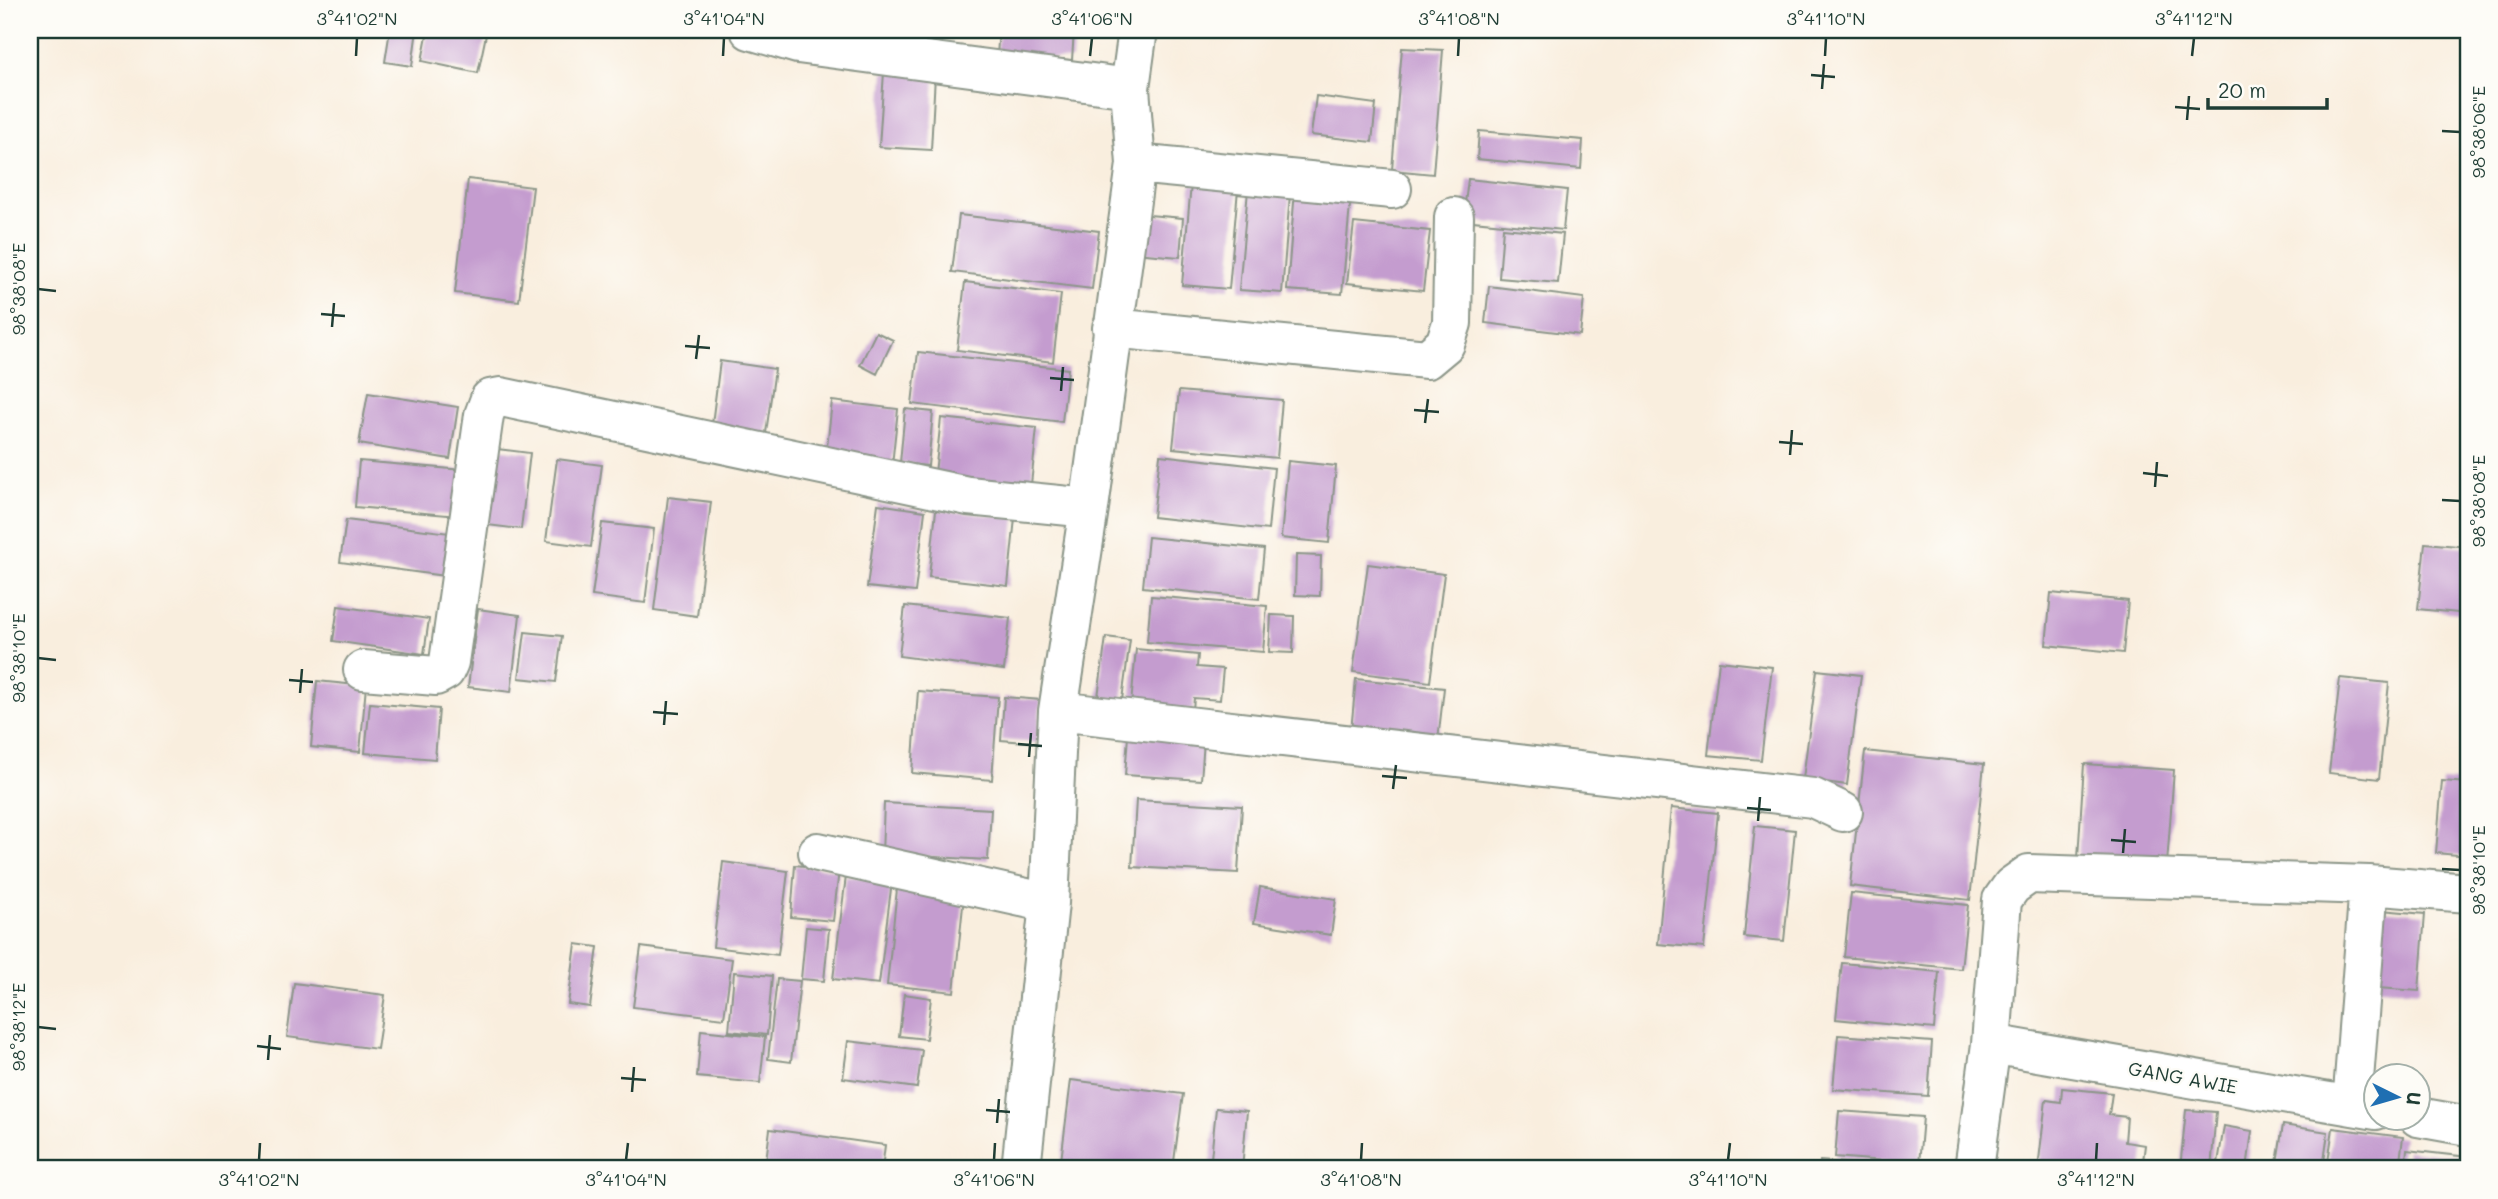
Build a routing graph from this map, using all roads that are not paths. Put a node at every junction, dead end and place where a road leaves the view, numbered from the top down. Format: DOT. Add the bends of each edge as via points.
graph roads {
  1 [pos="750,30"];
  2 [pos="1138,30"];
  3 [pos="1130,88"];
  4 [pos="1136,164"];
  5 [pos="1392,189"];
  6 [pos="1454,217"];
  7 [pos="1112,328"];
  8 [pos="1089,508"];
  9 [pos="363,670"];
  10 [pos="1058,711"];
  11 [pos="1843,811"];
  12 [pos="818,852"];
  13 [pos="2368,885"];
  14 [pos="2468,893"];
  15 [pos="1049,903"];
  16 [pos="1991,1044"];
  17 [pos="2365,1062"];
  18 [pos="2362,1108"];
  19 [pos="2432,1120"];
  20 [pos="2468,1126"];
  21 [pos="1021,1169"];
  22 [pos="1975,1169"];
  1 -- 3 [label="street" via="798,44"];
  2 -- 3 [label="street"];
  3 -- 4 [label="street"];
  4 -- 5 [label="street"];
  4 -- 7 [label="street"];
  6 -- 7 [label="street" via="1452,323 1445,344 1427,359"];
  7 -- 8 [label="street"];
  8 -- 9 [label="street" via="968,496 501,397 489,400 484,415 445,671 436,676"];
  8 -- 10 [label="street"];
  10 -- 11 [label="street" via="1813,798"];
  10 -- 15 [label="street"];
  12 -- 15 [label="street"];
  13 -- 14 [label="street"];
  13 -- 16 [label="street" via="2029,874 2001,900"];
  13 -- 17 [label="street"];
  15 -- 21 [label="street"];
  16 -- 18 [label="street, GANG AWIE"];
  16 -- 22 [label="street"];
  19 -- 20 [label="street"];
}
